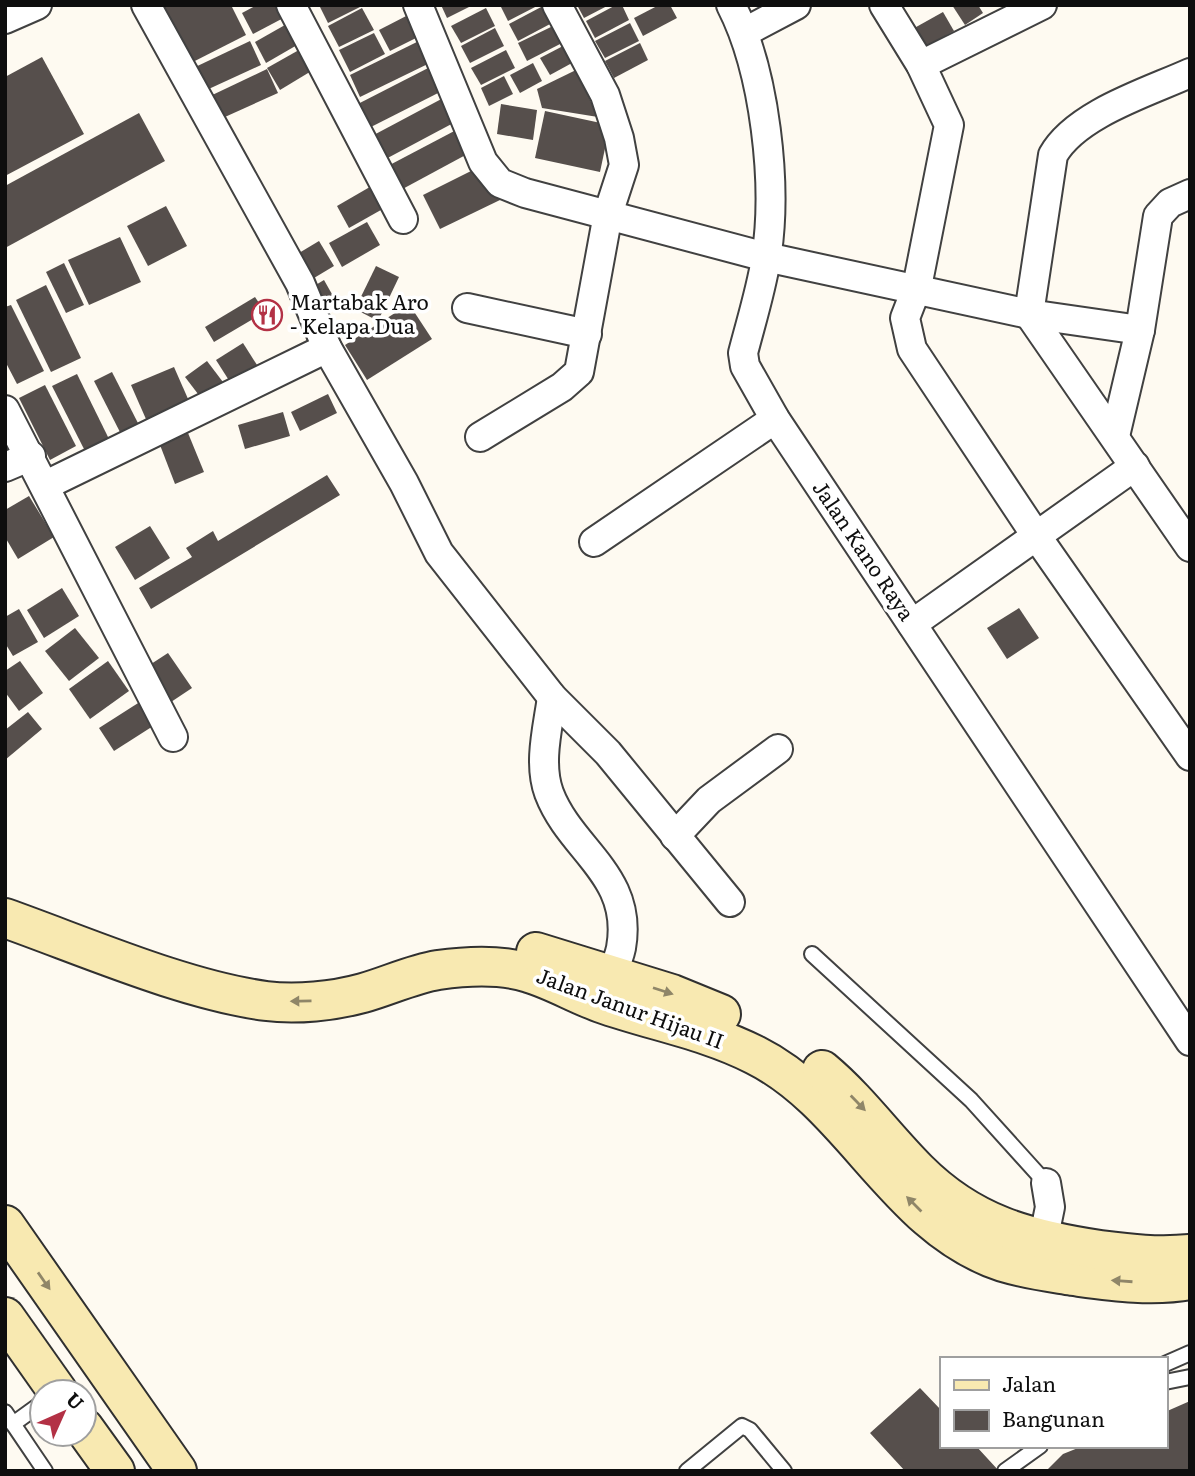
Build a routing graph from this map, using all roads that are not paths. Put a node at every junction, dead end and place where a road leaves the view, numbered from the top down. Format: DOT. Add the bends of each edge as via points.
graph roads {
  1 [pos="37,5"];
  2 [pos="146,5"];
  3 [pos="291,5"];
  4 [pos="418,5"];
  5 [pos="558,5"];
  6 [pos="731,5"];
  7 [pos="796,5"];
  8 [pos="884,5"];
  9 [pos="1042,5"];
  10 [pos="5,19"];
  11 [pos="745,32"];
  12 [pos="921,65"];
  13 [pos="1190,72"];
  14 [pos="1190,194"];
  15 [pos="608,214"];
  16 [pos="403,219"];
  17 [pos="766,257"];
  18 [pos="917,288"];
  19 [pos="467,309"];
  20 [pos="1030,314"];
  21 [pos="1140,330"];
  22 [pos="587,334"];
  23 [pos="327,348"];
  24 [pos="5,410"];
  25 [pos="775,419"];
  26 [pos="1115,436"];
  27 [pos="480,437"];
  28 [pos="18,462"];
  29 [pos="1135,466"];
  30 [pos="46,485"];
  31 [pos="1035,534"];
  32 [pos="594,542"];
  33 [pos="1190,547"];
  34 [pos="912,624"];
  35 [pos="552,697"];
  36 [pos="173,737"];
  37 [pos="778,749"];
  38 [pos="1190,756"];
  39 [pos="675,836"];
  40 [pos="5,893"];
  41 [pos="730,902"];
  42 [pos="5,918"];
  43 [pos="812,954"];
  44 [pos="611,976"];
  45 [pos="1190,1041"];
  46 [pos="1046,1183"];
  47 [pos="5,1225"];
  48 [pos="1190,1254"];
  49 [pos="1040,1256"];
  50 [pos="1190,1280"];
  51 [pos="5,1317"];
  52 [pos="1190,1353"];
  53 [pos="1167,1363"];
  54 [pos="1190,1377"];
  55 [pos="48,1378"];
  56 [pos="1167,1382"];
  57 [pos="28,1409"];
  58 [pos="9,1418"];
  59 [pos="98,1447"];
  60 [pos="1037,1448"];
  61 [pos="45,1471"];
  62 [pos="115,1471"];
  63 [pos="177,1471"];
  64 [pos="687,1471"];
  65 [pos="784,1471"];
  66 [pos="1005,1471"];
  1 -- 10 [label="street"];
  2 -- 23 [label="street" via="300,283"];
  3 -- 16 [label="street"];
  4 -- 15 [label="street" via="483,162 500,183"];
  5 -- 15 [label="street" via="570,34 592,65 620,138 624,165"];
  6 -- 11 [label="street, Jalan Kano Raya"];
  7 -- 11 [label="street"];
  8 -- 12 [label="street"];
  9 -- 12 [label="street"];
  11 -- 17 [label="street, Jalan Kano Raya" via="770,164"];
  12 -- 18 [label="street" via="949,125 949,136"];
  13 -- 20 [label="street" via="1098,115 1060,142 1053,155"];
  14 -- 21 [label="street" via="1170,203 1158,216"];
  15 -- 17 [label="street"];
  15 -- 22 [label="street"];
  17 -- 18 [label="street"];
  17 -- 25 [label="street, Jalan Kano Raya" via="743,353 745,366"];
  18 -- 20 [label="street"];
  18 -- 31 [label="street" via="905,318 912,349"];
  19 -- 22 [label="street"];
  20 -- 21 [label="street"];
  20 -- 26 [label="street"];
  21 -- 26 [label="street"];
  22 -- 27 [label="street" via="579,372 573,379"];
  23 -- 30 [label="street"];
  23 -- 35 [label="street" via="439,554"];
  24 -- 28 [label="street"];
  25 -- 32 [label="street"];
  25 -- 34 [label="street, Jalan Kano Raya"];
  26 -- 29 [label="street"];
  28 -- 30 [label="street"];
  29 -- 31 [label="street"];
  29 -- 33 [label="street"];
  30 -- 36 [label="street"];
  31 -- 34 [label="street"];
  31 -- 38 [label="street"];
  34 -- 45 [label="street, Jalan Kano Raya"];
  35 -- 39 [label="street" via="608,753"];
  35 -- 44 [label="street" via="543,768 549,793 607,875 621,908"];
  37 -- 39 [label="street" via="709,800"];
  39 -- 41 [label="street"];
  40 -- 44 [label="street, Jalan Janur Hijau II" via="173,956 262,975 339,973 468,947 513,946"];
  44 -- 42 [label="street, Jalan Janur Hijau II, one-way" via="478,967 435,971 360,994 267,1002 188,982"];
  43 -- 46 [label="lane" via="971,1100"];
  44 -- 49 [label="street, Jalan Janur Hijau II" via="730,1017 809,1059 843,1088 945,1195"];
  46 -- 49 [label="street" via="1050,1207"];
  47 -- 63 [label="street, one-way"];
  48 -- 49 [label="street, Jalan Janur Hijau II" via="1156,1258"];
  50 -- 49 [label="street, Jalan Janur Hijau II, one-way" via="1121,1282"];
  51 -- 55 [label="street"];
  52 -- 53 [label="lane"];
  54 -- 56 [label="lane"];
  57 -- 58 [label="lane"];
  58 -- 61 [label="lane"];
  59 -- 62 [label="street"];
  60 -- 66 [label="lane"];
  64 -- 65 [label="lane" via="742,1426"];
}
